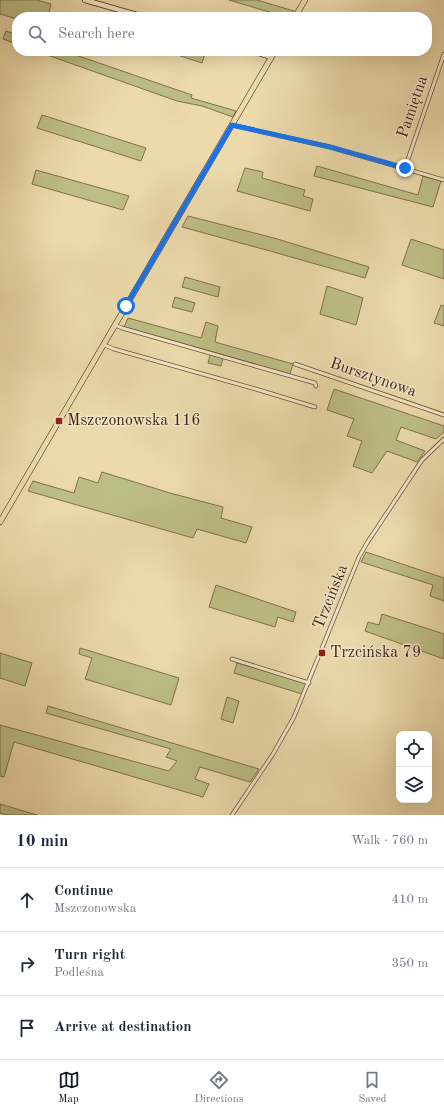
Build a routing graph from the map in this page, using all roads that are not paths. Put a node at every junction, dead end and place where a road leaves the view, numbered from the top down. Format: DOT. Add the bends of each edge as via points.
graph roads {
  1 [pos="85,0"];
  2 [pos="305,0"];
  3 [pos="127,12"];
  4 [pos="298,12"];
  5 [pos="444,54"];
  6 [pos="268,56"];
  7 [pos="271,57"];
  8 [pos="232,125"];
  9 [pos="405,168"];
  10 [pos="444,180"];
  11 [pos="115,325"];
  12 [pos="104,345"];
  13 [pos="295,364"];
  14 [pos="316,386"];
  15 [pos="315,407"];
  16 [pos="444,415"];
  17 [pos="444,439"];
  18 [pos="0,522"];
  19 [pos="232,659"];
  20 [pos="309,683"];
  21 [pos="232,815"];
  1 -- 3 [label="main road"];
  2 -- 4 [label="main road"];
  5 -- 9 [label="street, Pamiętna"];
  6 -- 7 [label="main road"];
  7 -- 8 [label="main road"];
  8 -- 9 [label="street" via="330,147"];
  8 -- 11 [label="main road"];
  9 -- 10 [label="street"];
  11 -- 12 [label="main road"];
  11 -- 14 [label="street" via="315,383"];
  12 -- 15 [label="street"];
  12 -- 18 [label="main road"];
  13 -- 16 [label="street, Bursztynowa"];
  17 -- 20 [label="street, Trzcińska" via="422,460 359,557"];
  19 -- 20 [label="street"];
  20 -- 21 [label="street, Trzcińska" via="284,735"];
}
